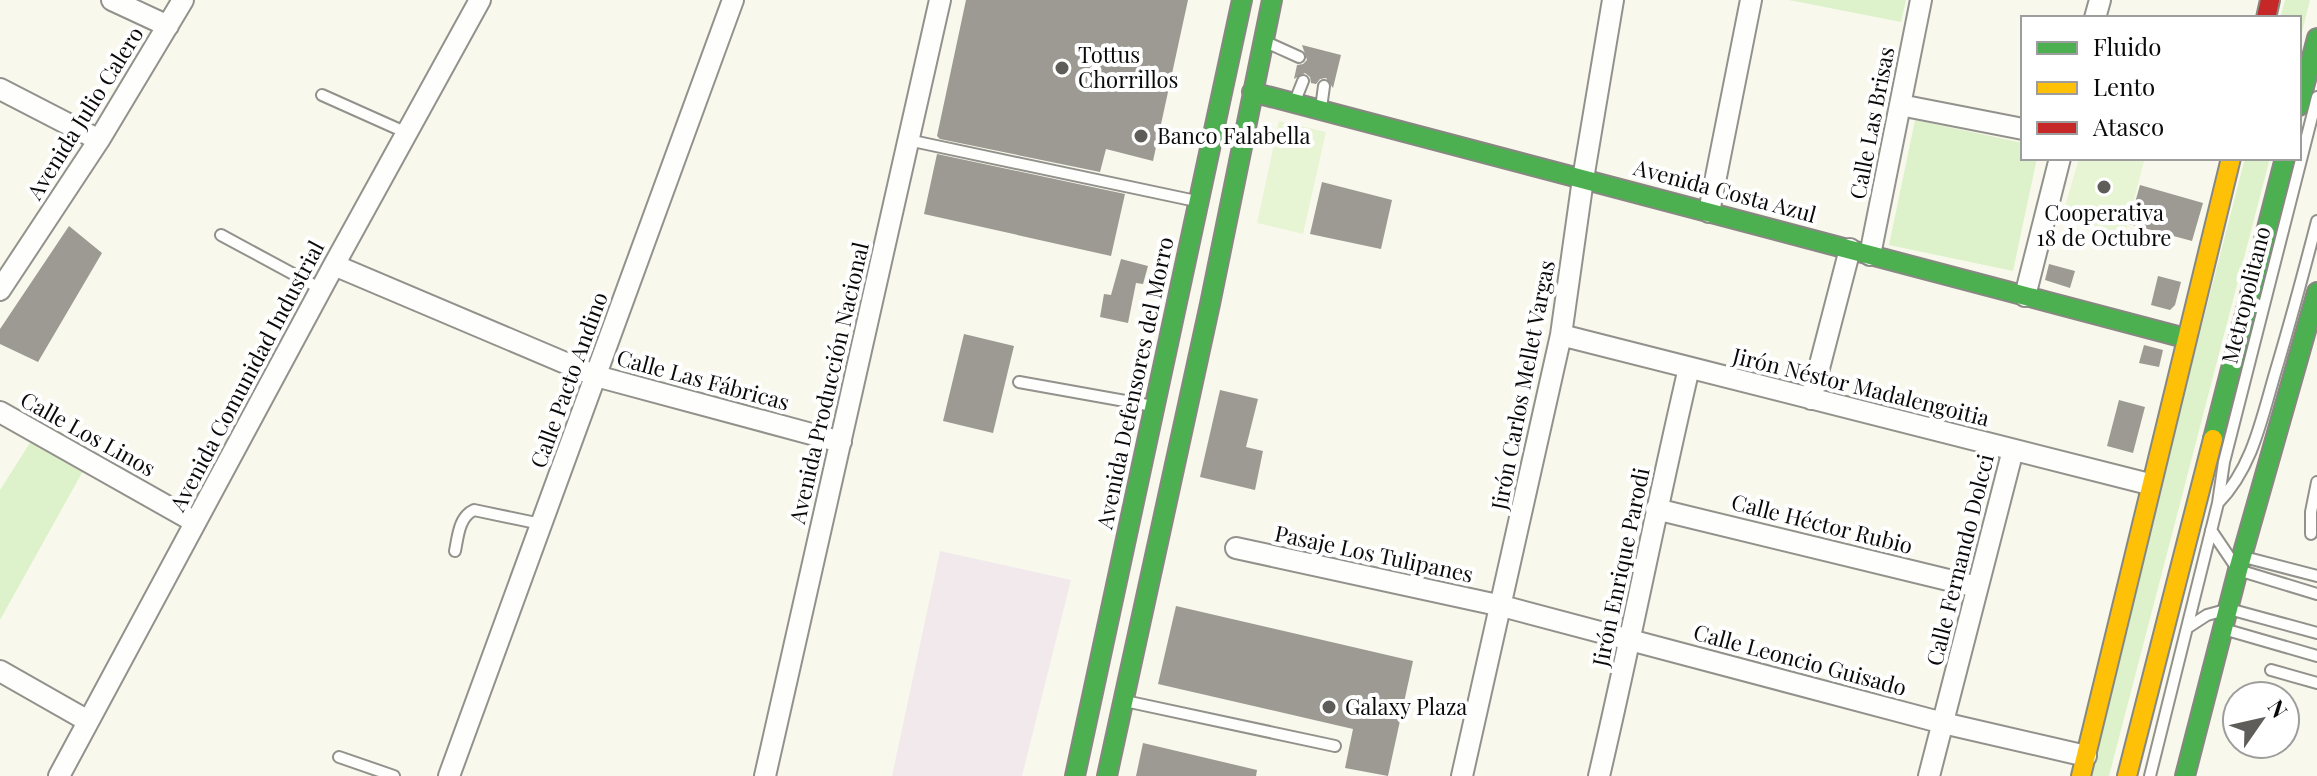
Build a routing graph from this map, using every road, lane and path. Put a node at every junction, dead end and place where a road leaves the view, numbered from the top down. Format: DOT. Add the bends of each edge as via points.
graph roads {
  1 [pos="112,0"];
  2 [pos="183,0"];
  3 [pos="480,0"];
  4 [pos="733,0"];
  5 [pos="940,0"];
  6 [pos="1242,0"];
  7 [pos="1272,0"];
  8 [pos="1613,0"];
  9 [pos="1751,0"];
  10 [pos="1921,0"];
  11 [pos="168,26"];
  12 [pos="2317,38"];
  13 [pos="1263,41"];
  14 [pos="1299,57"];
  15 [pos="1303,81"];
  16 [pos="1324,86"];
  17 [pos="0,89"];
  18 [pos="1252,92"];
  19 [pos="322,95"];
  20 [pos="2317,97"];
  21 [pos="2301,98"];
  22 [pos="1294,103"];
  23 [pos="1900,105"];
  24 [pos="1321,110"];
  25 [pos="2021,129"];
  26 [pos="407,133"];
  27 [pos="99,140"];
  28 [pos="908,140"];
  29 [pos="2059,160"];
  30 [pos="2230,160"];
  31 [pos="2284,160"];
  32 [pos="2301,160"];
  33 [pos="2301,160"];
  34 [pos="1583,179"];
  35 [pos="1199,201"];
  36 [pos="1709,212"];
  37 [pos="2317,221"];
  38 [pos="221,235"];
  39 [pos="1860,252"];
  40 [pos="334,265"];
  41 [pos="321,289"];
  42 [pos="0,290"];
  43 [pos="2317,292"];
  44 [pos="2025,296"];
  45 [pos="2313,318"];
  46 [pos="1561,335"];
  47 [pos="2185,338"];
  48 [pos="1689,368"];
  49 [pos="596,376"];
  50 [pos="1019,382"];
  51 [pos="1811,399"];
  52 [pos="1154,406"];
  53 [pos="0,412"];
  54 [pos="841,442"];
  55 [pos="2013,450"];
  56 [pos="2317,482"];
  57 [pos="2149,484"];
  58 [pos="2198,491"];
  59 [pos="2218,503"];
  60 [pos="1656,509"];
  61 [pos="195,522"];
  62 [pos="541,524"];
  63 [pos="2211,531"];
  64 [pos="2311,534"];
  65 [pos="1236,548"];
  66 [pos="455,551"];
  67 [pos="2240,563"];
  68 [pos="2317,576"];
  69 [pos="1977,587"];
  70 [pos="2317,594"];
  71 [pos="1502,606"];
  72 [pos="2229,609"];
  73 [pos="2189,626"];
  74 [pos="2224,629"];
  75 [pos="2317,633"];
  76 [pos="1631,640"];
  77 [pos="2317,656"];
  78 [pos="2156,659"];
  79 [pos="2271,670"];
  80 [pos="0,671"];
  81 [pos="2317,683"];
  82 [pos="1124,700"];
  83 [pos="88,721"];
  84 [pos="1943,723"];
  85 [pos="1335,746"];
  86 [pos="339,757"];
  87 [pos="2083,766"];
  88 [pos="1605,775"];
  89 [pos="59,776"];
  90 [pos="394,776"];
  91 [pos="449,776"];
  92 [pos="765,776"];
  93 [pos="1075,776"];
  94 [pos="1107,776"];
  95 [pos="1462,776"];
  96 [pos="1929,776"];
  97 [pos="2127,776"];
  98 [pos="2150,776"];
  99 [pos="2185,776"];
  1 -- 11 [label="street"];
  2 -- 11 [label="street, Avenida Julio Calero"];
  3 -- 26 [label="street, Avenida Comunidad Industrial"];
  4 -- 49 [label="street, Calle Pacto Andino"];
  5 -- 28 [label="street, Avenida Producción Nacional"];
  6 -- 35 [label="main road, Avenida Defensores del Morro"];
  7 -- 13 [label="main road"];
  8 -- 34 [label="street, Jirón Carlos Mellet Vargas"];
  9 -- 36 [label="street"];
  10 -- 23 [label="street, Calle Las Brisas"];
  11 -- 27 [label="street, Avenida Julio Calero"];
  12 -- 21 [label="main road"];
  13 -- 14 [label="lane"];
  13 -- 18 [label="main road"];
  15 -- 22 [label="lane"];
  16 -- 24 [label="lane"];
  17 -- 27 [label="street"];
  18 -- 22 [label="main road, Avenida Costa Azul"];
  18 -- 82 [label="main road"];
  19 -- 26 [label="lane"];
  20 -- 32 [label="lane, Metropolitano"];
  22 -- 24 [label="main road, Avenida Costa Azul"];
  23 -- 25 [label="street"];
  23 -- 39 [label="street, Calle Las Brisas"];
  24 -- 34 [label="main road, Avenida Costa Azul"];
  26 -- 40 [label="street, Avenida Comunidad Industrial"];
  27 -- 42 [label="street, Avenida Julio Calero"];
  28 -- 35 [label="lane"];
  28 -- 54 [label="street, Avenida Producción Nacional"];
  29 -- 44 [label="street"];
  30 -- 47 [label="main road"];
  31 -- 58 [label="main road"];
  33 -- 59 [label="lane, Metropolitano"];
  34 -- 36 [label="main road, Avenida Costa Azul"];
  34 -- 46 [label="street, Jirón Carlos Mellet Vargas"];
  35 -- 52 [label="main road, Avenida Defensores del Morro"];
  36 -- 39 [label="main road, Avenida Costa Azul"];
  37 -- 59 [label="lane, Metropolitano" via="2250,456 2235,486"];
  38 -- 41 [label="lane"];
  39 -- 44 [label="main road, Avenida Costa Azul"];
  39 -- 51 [label="street, Calle Las Brisas"];
  40 -- 41 [label="street, Avenida Comunidad Industrial"];
  40 -- 49 [label="street, Calle Las Fábricas"];
  41 -- 61 [label="street, Avenida Comunidad Industrial"];
  43 -- 45 [label="main road"];
  44 -- 47 [label="main road, Avenida Costa Azul"];
  45 -- 67 [label="main road"];
  46 -- 48 [label="street, Jirón Néstor Madalengoitia"];
  46 -- 71 [label="street, Jirón Carlos Mellet Vargas"];
  47 -- 57 [label="main road"];
  48 -- 51 [label="street, Jirón Néstor Madalengoitia"];
  48 -- 60 [label="street, Jirón Enrique Parodi"];
  49 -- 54 [label="street, Calle Las Fábricas"];
  49 -- 62 [label="street, Calle Pacto Andino"];
  50 -- 52 [label="lane"];
  51 -- 55 [label="street, Jirón Néstor Madalengoitia"];
  52 -- 93 [label="main road, Avenida Defensores del Morro"];
  53 -- 61 [label="street, Calle Los Linos"];
  54 -- 92 [label="street, Avenida Producción Nacional"];
  55 -- 57 [label="street, Jirón Néstor Madalengoitia"];
  55 -- 69 [label="street, Calle Fernando Dolcci"];
  56 -- 64 [label="lane"];
  57 -- 87 [label="main road"];
  58 -- 63 [label="lane"];
  58 -- 78 [label="main road"];
  59 -- 63 [label="lane, Metropolitano"];
  60 -- 69 [label="street, Calle Héctor Rubio"];
  60 -- 76 [label="street, Jirón Enrique Parodi"];
  61 -- 83 [label="street, Avenida Comunidad Industrial"];
  62 -- 66 [label="lane" via="474,510 462,520"];
  62 -- 91 [label="street, Calle Pacto Andino"];
  63 -- 67 [label="lane"];
  63 -- 73 [label="lane, Metropolitano"];
  65 -- 71 [label="street, Pasaje Los Tulipanes"];
  67 -- 68 [label="lane"];
  67 -- 70 [label="lane"];
  67 -- 72 [label="main road"];
  69 -- 84 [label="street, Calle Fernando Dolcci"];
  71 -- 76 [label="street, Calle Leoncio Guisado"];
  71 -- 95 [label="street, Jirón Carlos Mellet Vargas"];
  72 -- 73 [label="lane"];
  72 -- 74 [label="main road"];
  72 -- 75 [label="lane"];
  73 -- 78 [label="lane"];
  73 -- 98 [label="lane, Metropolitano"];
  74 -- 77 [label="lane"];
  74 -- 99 [label="main road"];
  76 -- 84 [label="street, Calle Leoncio Guisado"];
  76 -- 88 [label="street, Jirón Enrique Parodi"];
  78 -- 97 [label="main road"];
  79 -- 81 [label="lane"];
  80 -- 83 [label="street"];
  82 -- 85 [label="lane"];
  82 -- 94 [label="main road"];
  83 -- 89 [label="street, Avenida Comunidad Industrial"];
  84 -- 87 [label="street, Calle Leoncio Guisado"];
  84 -- 96 [label="street, Calle Fernando Dolcci"];
  86 -- 90 [label="lane"];
}
